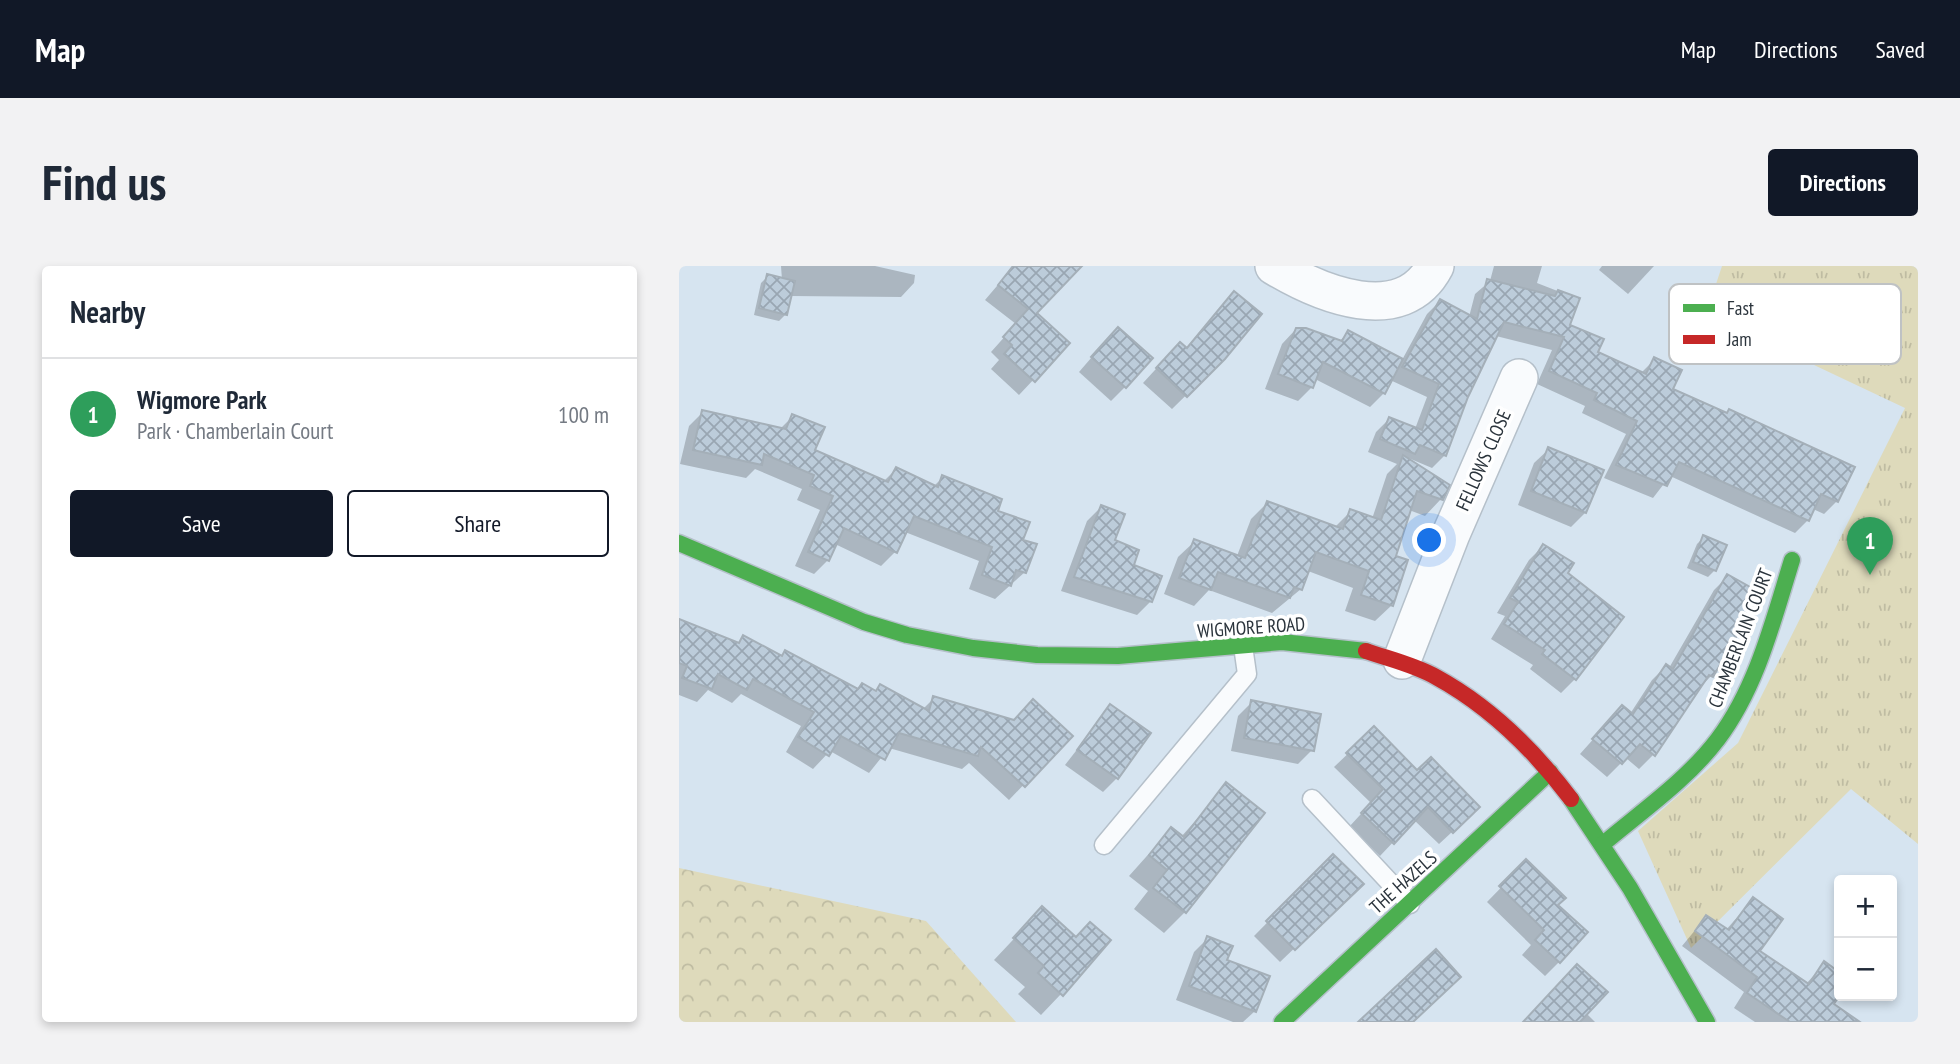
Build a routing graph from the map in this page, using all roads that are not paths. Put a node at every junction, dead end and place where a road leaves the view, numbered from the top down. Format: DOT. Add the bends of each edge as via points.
graph roads {
  1 [pos="1274,266"];
  2 [pos="1435,266"];
  3 [pos="1519,378"];
  4 [pos="679,543"];
  5 [pos="1792,560"];
  6 [pos="1243,646"];
  7 [pos="1402,660"];
  8 [pos="1550,772"];
  9 [pos="1312,799"];
  10 [pos="1603,844"];
  11 [pos="1104,845"];
  12 [pos="1410,904"];
  13 [pos="1282,1022"];
  14 [pos="1707,1022"];
  1 -- 2 [label="street" via="1305,285 1383,301 1418,286"];
  3 -- 7 [label="street, FELLOWS CLOSE"];
  4 -- 6 [label="street, WIGMORE ROAD" via="725,559 843,614 935,642 1058,656"];
  5 -- 10 [label="street, CHAMBERLAIN COURT" via="1772,625 1728,725 1696,762"];
  6 -- 7 [label="street, WIGMORE ROAD" via="1281,642 1326,645"];
  6 -- 11 [label="lane" via="1247,674"];
  7 -- 8 [label="street, WIGMORE ROAD" via="1455,685 1495,712"];
  8 -- 10 [label="street, WIGMORE ROAD"];
  8 -- 12 [label="street, THE HAZELS"];
  9 -- 12 [label="lane"];
  10 -- 14 [label="street, WIGMORE ROAD"];
  12 -- 13 [label="street, THE HAZELS"];
}
